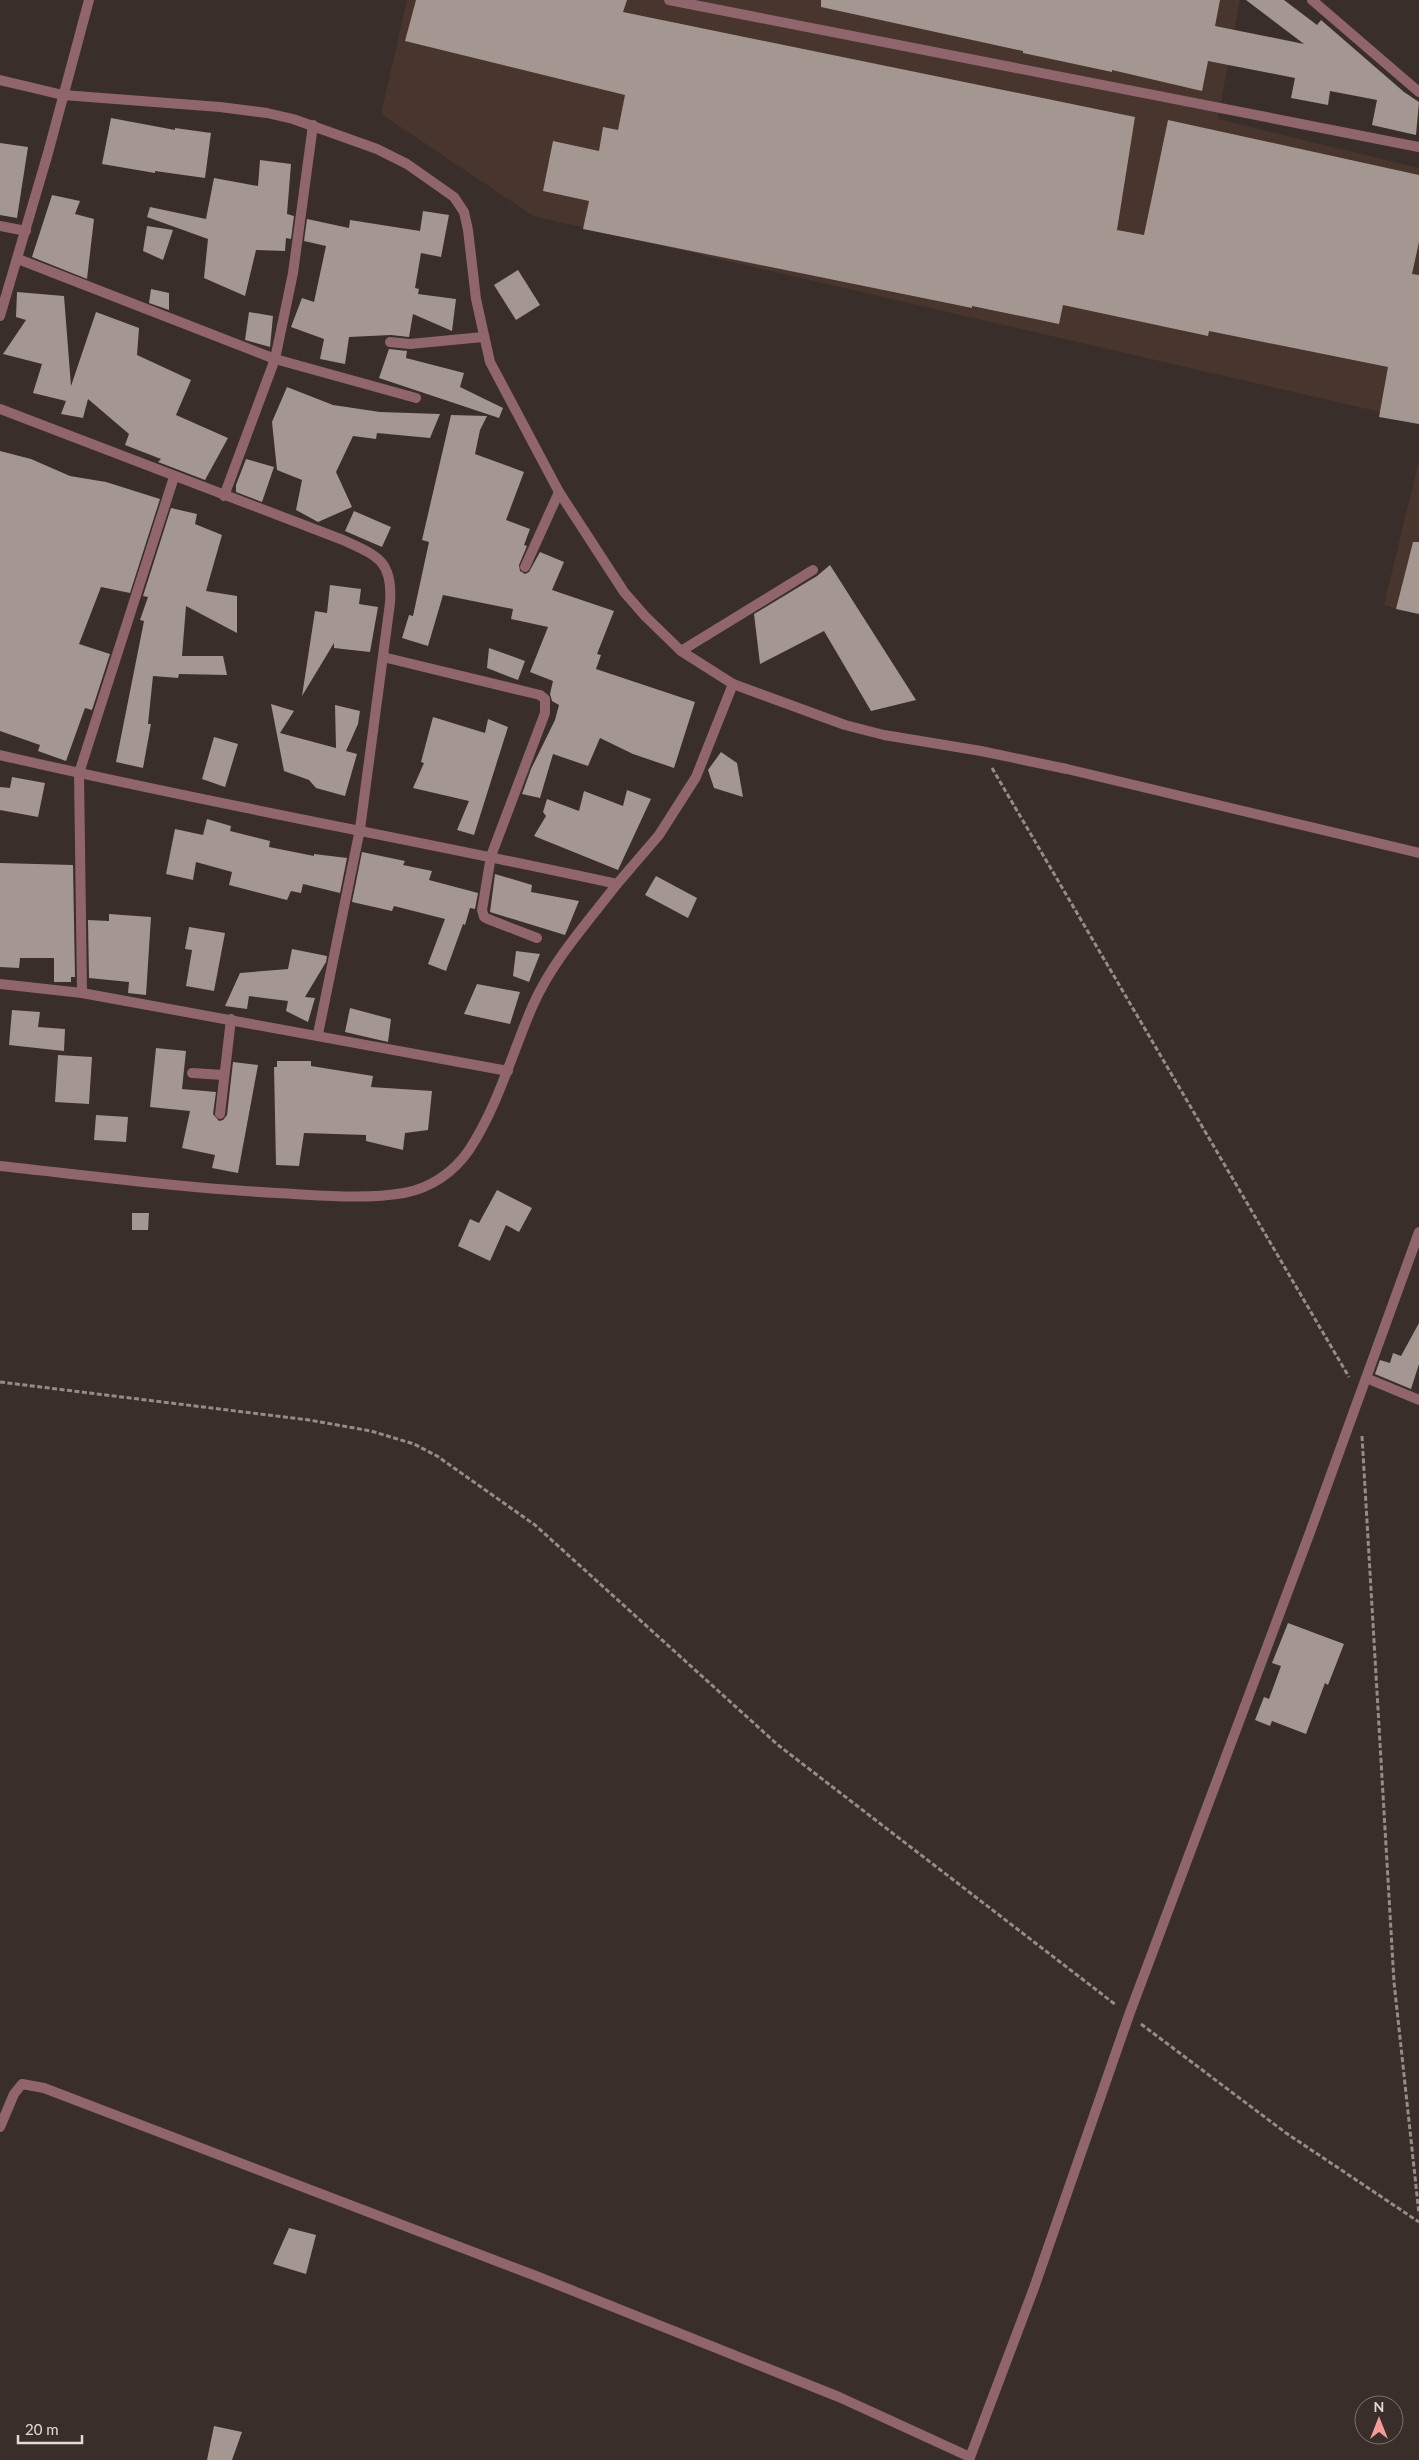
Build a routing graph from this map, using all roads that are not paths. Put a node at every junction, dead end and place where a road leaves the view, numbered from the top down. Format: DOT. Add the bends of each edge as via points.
graph roads {
  1 [pos="89,0"];
  2 [pos="669,0"];
  3 [pos="1312,0"];
  4 [pos="0,80"];
  5 [pos="1419,92"];
  6 [pos="63,95"];
  7 [pos="313,124"];
  8 [pos="1419,147"];
  9 [pos="0,226"];
  10 [pos="26,231"];
  11 [pos="18,259"];
  12 [pos="0,316"];
  13 [pos="483,337"];
  14 [pos="390,342"];
  15 [pos="275,359"];
  16 [pos="416,398"];
  17 [pos="0,409"];
  18 [pos="174,477"];
  19 [pos="559,492"];
  20 [pos="224,496"];
  21 [pos="526,567"];
  22 [pos="813,570"];
  23 [pos="681,651"];
  24 [pos="383,657"];
  25 [pos="733,684"];
  26 [pos="0,755"];
  27 [pos="79,773"];
  28 [pos="360,829"];
  29 [pos="1419,854"];
  30 [pos="492,856"];
  31 [pos="617,884"];
  32 [pos="538,938"];
  33 [pos="0,984"];
  34 [pos="82,993"];
  35 [pos="231,1019"];
  36 [pos="318,1034"];
  37 [pos="508,1070"];
  38 [pos="192,1073"];
  39 [pos="223,1075"];
  40 [pos="220,1114"];
  41 [pos="0,1166"];
  42 [pos="1419,1232"];
  43 [pos="1366,1378"];
  44 [pos="1419,1400"];
  45 [pos="0,2127"];
  46 [pos="970,2458"];
  1 -- 6 [label="street"];
  2 -- 8 [label="street"];
  3 -- 5 [label="street"];
  4 -- 6 [label="street"];
  6 -- 7 [label="street" via="267,112"];
  6 -- 10 [label="street"];
  7 -- 13 [label="street" via="399,160 454,196 464,212 468,230"];
  7 -- 15 [label="street" via="293,273"];
  9 -- 10 [label="street"];
  10 -- 11 [label="street"];
  11 -- 12 [label="street"];
  11 -- 15 [label="street"];
  13 -- 14 [label="street" via="410,344"];
  13 -- 19 [label="street" via="502,389"];
  15 -- 16 [label="street"];
  15 -- 20 [label="street"];
  17 -- 18 [label="street"];
  18 -- 20 [label="street"];
  18 -- 27 [label="street"];
  19 -- 21 [label="street"];
  19 -- 23 [label="street" via="624,592"];
  20 -- 24 [label="street" via="352,544 388,569 391,584"];
  22 -- 23 [label="street"];
  23 -- 25 [label="street"];
  24 -- 28 [label="street"];
  24 -- 30 [label="street" via="540,695 545,699 545,714"];
  25 -- 29 [label="street" via="884,736 981,751"];
  25 -- 31 [label="street" via="696,777 659,835"];
  26 -- 27 [label="street"];
  27 -- 28 [label="street"];
  27 -- 34 [label="street"];
  28 -- 30 [label="street"];
  28 -- 36 [label="street"];
  30 -- 31 [label="street"];
  30 -- 32 [label="street" via="482,910 484,917"];
  31 -- 37 [label="street" via="544,982"];
  33 -- 34 [label="street"];
  34 -- 35 [label="street"];
  35 -- 36 [label="street"];
  35 -- 39 [label="street"];
  36 -- 37 [label="street"];
  37 -- 41 [label="street" via="468,1151 449,1173 430,1185 405,1192 369,1196 209,1189"];
  38 -- 39 [label="street"];
  39 -- 40 [label="street"];
  42 -- 43 [label="street"];
  43 -- 44 [label="street"];
  43 -- 46 [label="street" via="1129,2015 1034,2288"];
  45 -- 46 [label="street" via="14,2094 22,2084 44,2088 545,2279 839,2396"];
}
